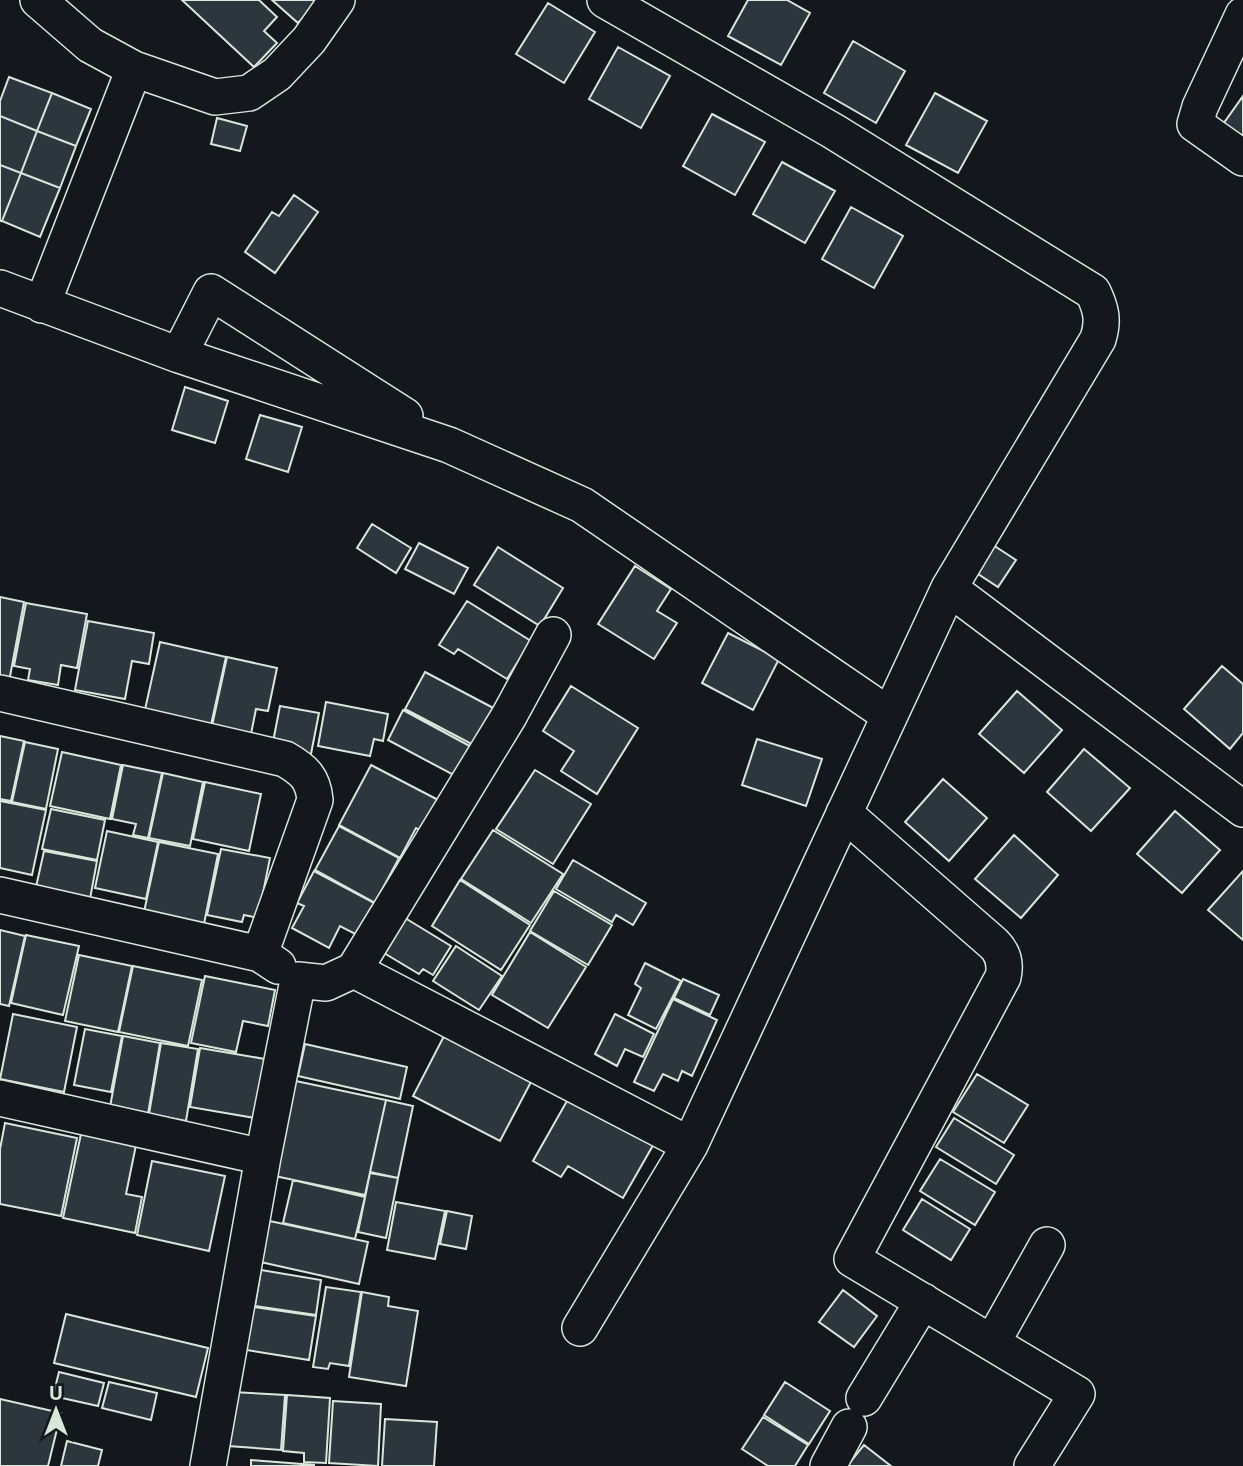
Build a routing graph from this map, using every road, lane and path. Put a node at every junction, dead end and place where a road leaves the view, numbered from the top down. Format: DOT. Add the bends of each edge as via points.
graph roads {
  1 [pos="38,0"];
  2 [pos="337,0"];
  3 [pos="606,0"];
  4 [pos="1243,15"];
  5 [pos="134,69"];
  6 [pos="1243,158"];
  7 [pos="0,288"];
  8 [pos="42,305"];
  9 [pos="179,355"];
  10 [pos="449,444"];
  11 [pos="949,588"];
  12 [pos="552,635"];
  13 [pos="0,693"];
  14 [pos="889,715"];
  15 [pos="1241,803"];
  16 [pos="844,813"];
  17 [pos="0,895"];
  18 [pos="260,954"];
  19 [pos="354,970"];
  20 [pos="298,980"];
  21 [pos="0,1098"];
  22 [pos="690,1145"];
  23 [pos="263,1157"];
  24 [pos="1047,1245"];
  25 [pos="923,1301"];
  26 [pos="580,1328"];
  27 [pos="992,1343"];
  28 [pos="1045,1458"];
  29 [pos="208,1466"];
  30 [pos="828,1466"];
  1 -- 5 [label="street" via="90,45"];
  2 -- 5 [label="street" via="277,74 249,93 215,97"];
  3 -- 11 [label="street" via="833,131 1093,292 1101,309 1098,339"];
  4 -- 6 [label="street" via="1195,124"];
  5 -- 8 [label="street"];
  7 -- 8 [label="street"];
  8 -- 9 [label="street"];
  9 -- 10 [label="street"];
  9 -- 10 [label="street" via="211,292"];
  10 -- 14 [label="street" via="582,505"];
  11 -- 14 [label="street"];
  11 -- 15 [label="street"];
  12 -- 19 [label="street" via="509,716"];
  13 -- 18 [label="street" via="285,760 309,776 315,800"];
  14 -- 16 [label="street"];
  16 -- 22 [label="street"];
  16 -- 25 [label="street" via="994,944 1005,967 852,1259"];
  17 -- 18 [label="street"];
  18 -- 20 [label="street"];
  19 -- 20 [label="street" via="326,983"];
  19 -- 22 [label="street"];
  20 -- 23 [label="street"];
  21 -- 23 [label="street"];
  22 -- 26 [label="street"];
  23 -- 29 [label="street"];
  24 -- 27 [label="street"];
  25 -- 27 [label="street"];
  25 -- 30 [label="street"];
  27 -- 28 [label="street" via="1077,1394"];
}
